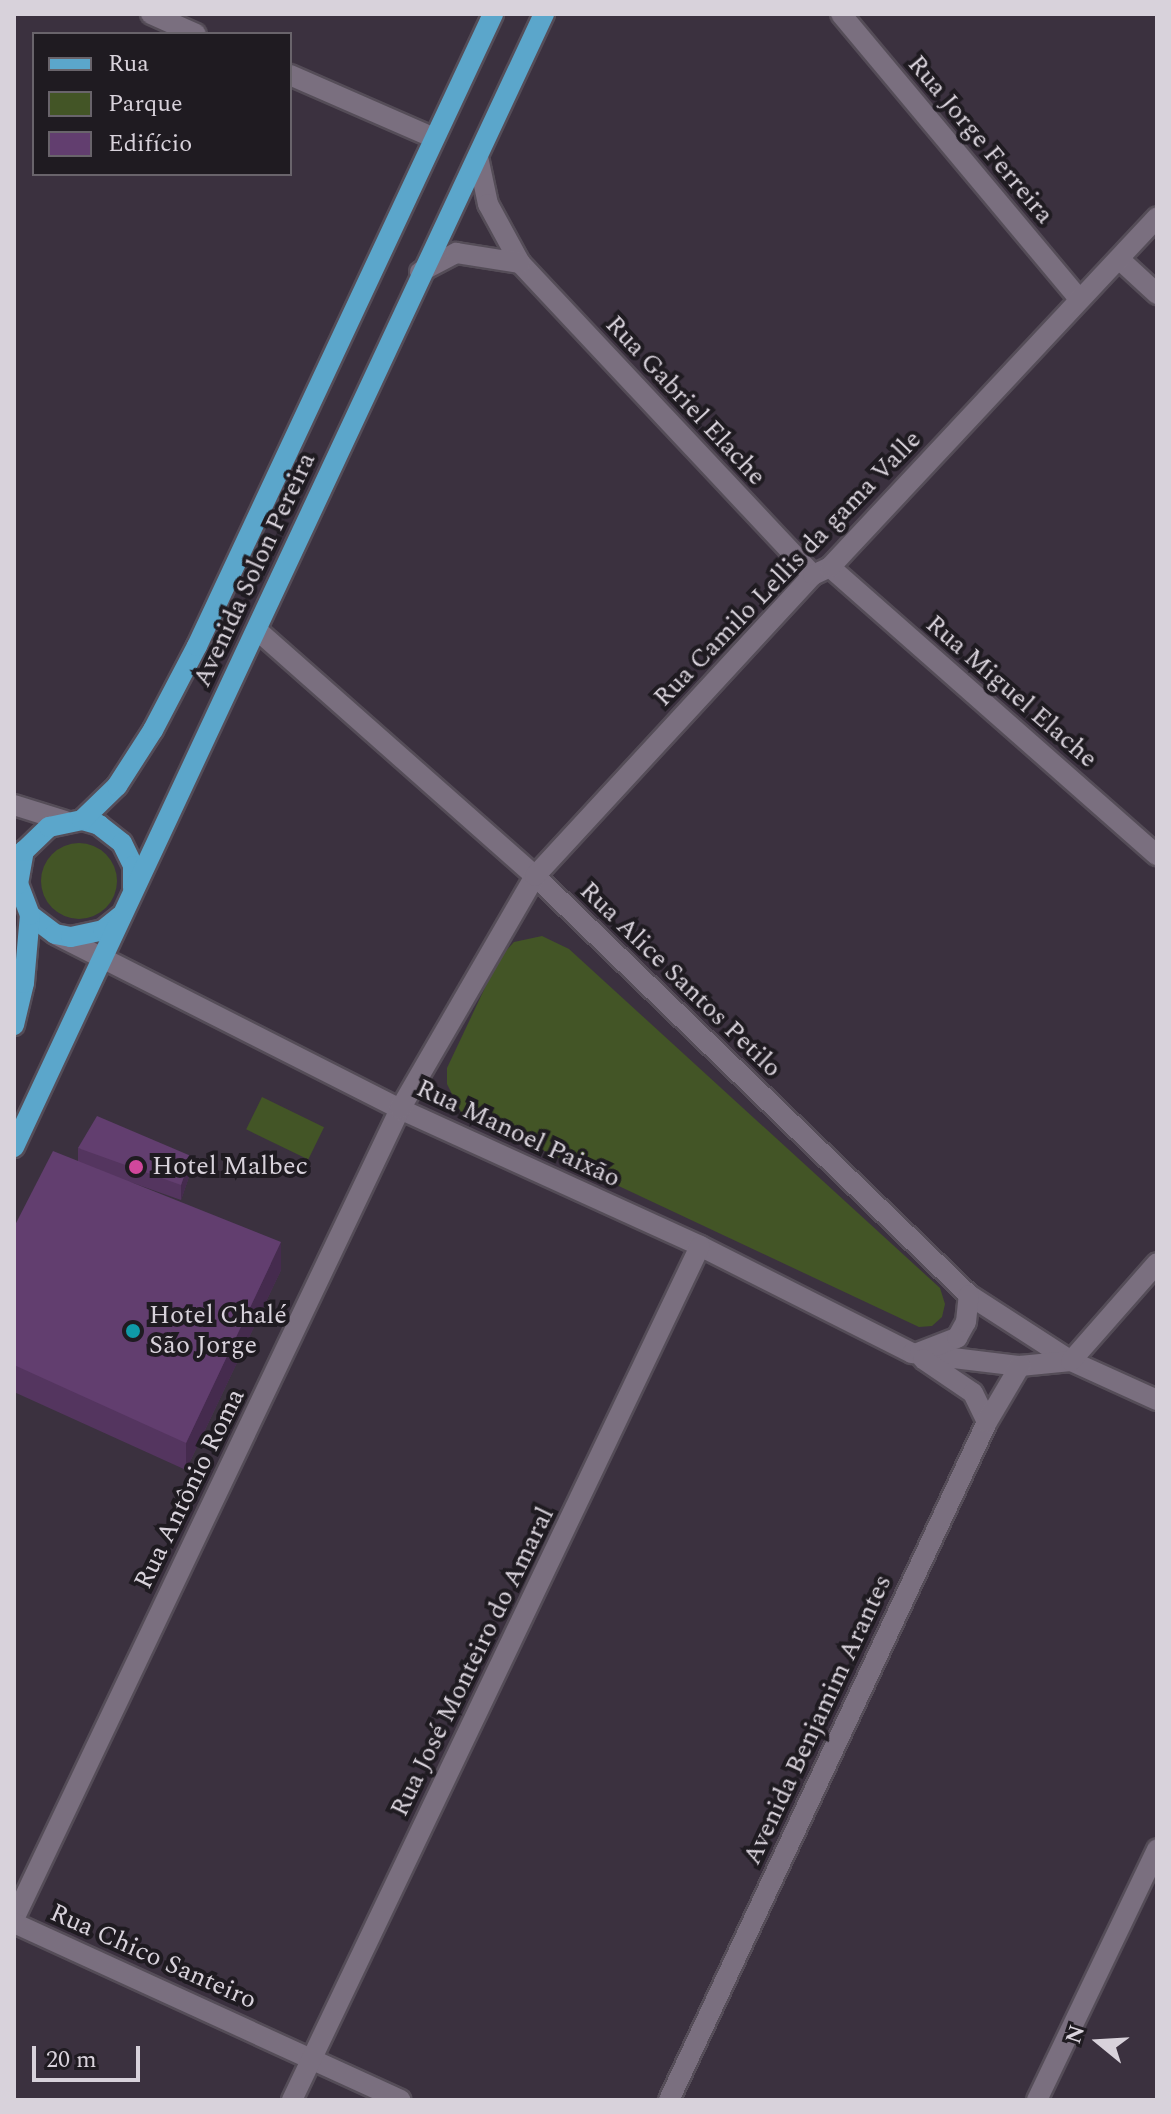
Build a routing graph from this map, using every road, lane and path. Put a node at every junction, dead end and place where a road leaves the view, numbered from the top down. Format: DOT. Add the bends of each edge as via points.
graph roads {
  1 [pos="151,14"];
  2 [pos="493,14"];
  3 [pos="544,14"];
  4 [pos="841,14"];
  5 [pos="192,32"];
  6 [pos="292,76"];
  7 [pos="434,138"];
  8 [pos="478,157"];
  9 [pos="1157,217"];
  10 [pos="1119,259"];
  11 [pos="520,263"];
  12 [pos="420,272"];
  13 [pos="1157,294"];
  14 [pos="1079,299"];
  15 [pos="822,571"];
  16 [pos="257,630"];
  17 [pos="14,805"];
  18 [pos="73,821"];
  19 [pos="1157,855"];
  20 [pos="16,863"];
  21 [pos="535,876"];
  22 [pos="131,898"];
  23 [pos="30,915"];
  24 [pos="55,934"];
  25 [pos="104,957"];
  26 [pos="14,1025"];
  27 [pos="400,1109"];
  28 [pos="14,1147"];
  29 [pos="700,1246"];
  30 [pos="1157,1263"];
  31 [pos="969,1295"];
  32 [pos="912,1353"];
  33 [pos="1071,1361"];
  34 [pos="1020,1366"];
  35 [pos="1157,1400"];
  36 [pos="987,1422"];
  37 [pos="1157,1849"];
  38 [pos="14,1921"];
  39 [pos="312,2058"];
  40 [pos="292,2100"];
  41 [pos="400,2100"];
  42 [pos="669,2100"];
  43 [pos="1037,2100"];
  1 -- 5 [label="street"];
  2 -- 7 [label="main road, Avenida Solon Pereira"];
  3 -- 8 [label="main road, Avenida Solon Pereira"];
  4 -- 14 [label="street, Rua Jorge Ferreira"];
  6 -- 7 [label="street"];
  7 -- 18 [label="main road, Avenida Solon Pereira" via="197,646 117,786"];
  8 -- 11 [label="street, Rua Gabriel Elache" via="488,204"];
  8 -- 12 [label="main road, Avenida Solon Pereira"];
  9 -- 10 [label="street, Rua Camilo Lellis da gama Valle"];
  10 -- 13 [label="street"];
  10 -- 14 [label="street, Rua Camilo Lellis da gama Valle"];
  11 -- 12 [label="street" via="456,253"];
  11 -- 15 [label="street, Rua Gabriel Elache"];
  12 -- 16 [label="main road, Avenida Solon Pereira"];
  14 -- 15 [label="street, Rua Camilo Lellis da gama Valle"];
  15 -- 19 [label="street, Rua Miguel Elache"];
  15 -- 21 [label="street, Rua Camilo Lellis da gama Valle"];
  16 -- 21 [label="street, Rua Alice Santos Petilo"];
  16 -- 22 [label="main road, Avenida Solon Pereira"];
  17 -- 18 [label="street"];
  18 -- 20 [label="main road, Avenida Solon Pereira" via="35,837"];
  18 -- 22 [label="main road" via="113,834 128,852 134,881"];
  20 -- 23 [label="main road, Avenida Solon Pereira" via="21,901"];
  21 -- 27 [label="street, Rua Antônio Roma"];
  21 -- 31 [label="street, Rua Alice Santos Petilo"];
  22 -- 24 [label="main road" via="103,930 87,936"];
  22 -- 25 [label="main road, Avenida Solon Pereira"];
  23 -- 24 [label="main road"];
  23 -- 26 [label="main road, Avenida Solon Pereira"];
  24 -- 25 [label="street, Rua Manoel Paixão"];
  25 -- 27 [label="street, Rua Manoel Paixão"];
  25 -- 28 [label="main road, Avenida Solon Pereira"];
  27 -- 29 [label="street, Rua Manoel Paixão"];
  27 -- 38 [label="street, Rua Antônio Roma"];
  29 -- 32 [label="street, Rua Manoel Paixão"];
  29 -- 39 [label="street, Rua José Monteiro do Amaral"];
  30 -- 33 [label="street"];
  31 -- 32 [label="street" via="966,1322 957,1338"];
  31 -- 33 [label="street, Rua Alice Santos Petilo"];
  32 -- 34 [label="street, Rua Manoel Paixão"];
  32 -- 36 [label="street, Rua Manoel Paixão" via="973,1393"];
  33 -- 34 [label="street, Rua Manoel Paixão"];
  33 -- 35 [label="street, Rua Alice Santos Petilo"];
  34 -- 36 [label="street, Avenida Benjamim Arantes"];
  36 -- 42 [label="street, Avenida Benjamim Arantes"];
  37 -- 43 [label="street"];
  38 -- 39 [label="street, Rua Chico Santeiro"];
  39 -- 40 [label="street, Rua José Monteiro do Amaral"];
  39 -- 41 [label="street, Rua Chico Santeiro"];
}
